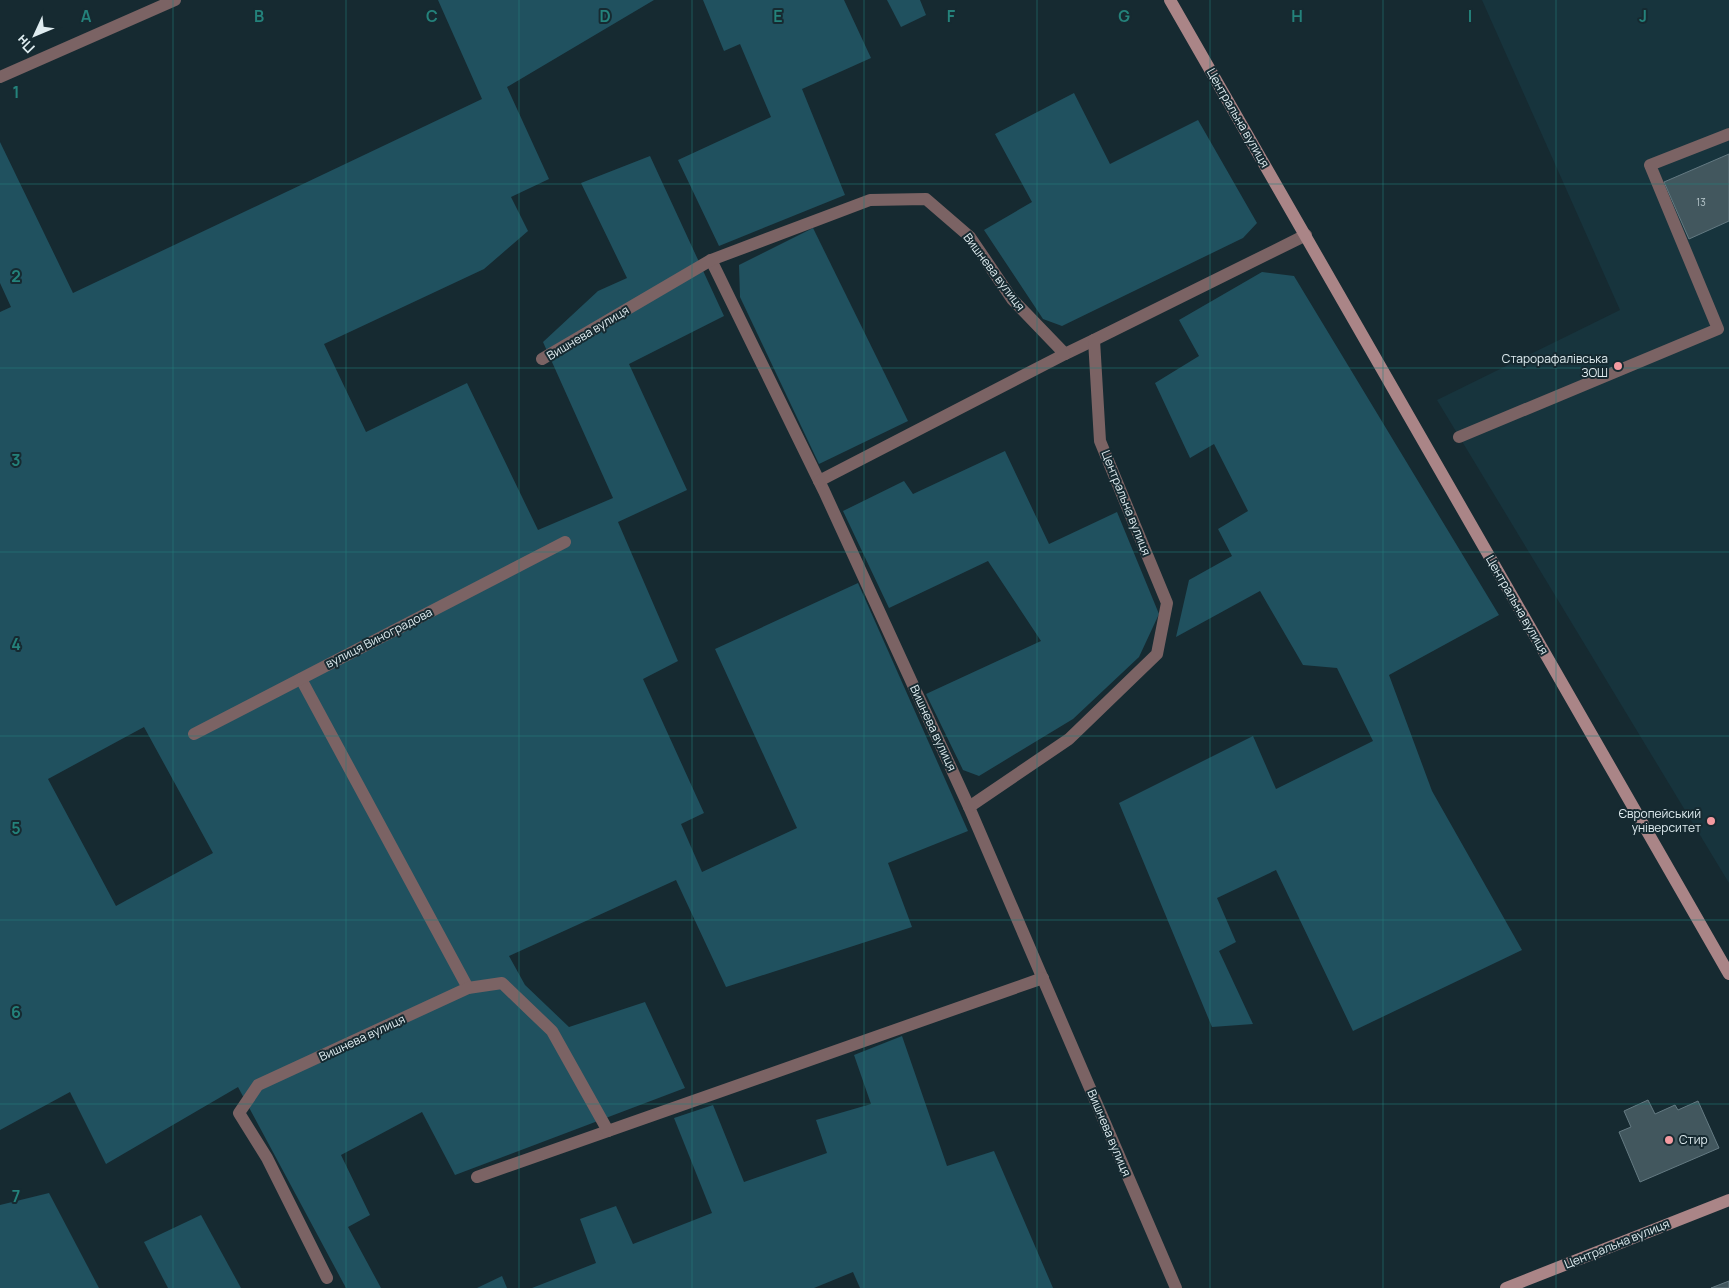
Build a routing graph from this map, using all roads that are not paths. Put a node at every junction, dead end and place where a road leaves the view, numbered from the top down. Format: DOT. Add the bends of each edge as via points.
graph roads {
  1 [pos="175,0"];
  2 [pos="1170,0"];
  3 [pos="0,77"];
  4 [pos="1729,134"];
  5 [pos="1306,235"];
  6 [pos="711,260"];
  7 [pos="1724,326"];
  8 [pos="1094,340"];
  9 [pos="1065,354"];
  10 [pos="542,359"];
  11 [pos="1459,436"];
  12 [pos="819,481"];
  13 [pos="564,542"];
  14 [pos="301,679"];
  15 [pos="194,734"];
  16 [pos="969,807"];
  17 [pos="1729,974"];
  18 [pos="1043,978"];
  19 [pos="468,988"];
  20 [pos="608,1131"];
  21 [pos="477,1176"];
  22 [pos="1729,1200"];
  23 [pos="327,1278"];
  24 [pos="1176,1288"];
  25 [pos="1506,1288"];
  1 -- 3 [label="street"];
  2 -- 5 [label="main road, Центральна вулиця"];
  4 -- 7 [label="street" via="1650,165"];
  5 -- 8 [label="street"];
  5 -- 17 [label="main road, Центральна вулиця"];
  6 -- 9 [label="street, Вишнева вулиця" via="870,200 926,199 970,237 1012,299"];
  6 -- 10 [label="street, Вишнева вулиця"];
  6 -- 12 [label="street, Вишнева вулиця"];
  7 -- 11 [label="street"];
  8 -- 9 [label="street"];
  8 -- 16 [label="street, Центральна вулиця" via="1100,441 1167,602 1157,654 1069,739"];
  9 -- 12 [label="street"];
  12 -- 16 [label="street, Вишнева вулиця"];
  13 -- 14 [label="street, вулиця Виноградова"];
  14 -- 15 [label="street, вулиця Виноградова"];
  14 -- 19 [label="street"];
  16 -- 18 [label="street, Вишнева вулиця"];
  18 -- 20 [label="street"];
  18 -- 24 [label="street, Вишнева вулиця"];
  19 -- 20 [label="street, Вишнева вулиця" via="502,983 552,1031"];
  19 -- 23 [label="street, Вишнева вулиця" via="258,1086 239,1112 267,1158"];
  20 -- 21 [label="street"];
  22 -- 25 [label="main road, Центральна вулиця"];
}
